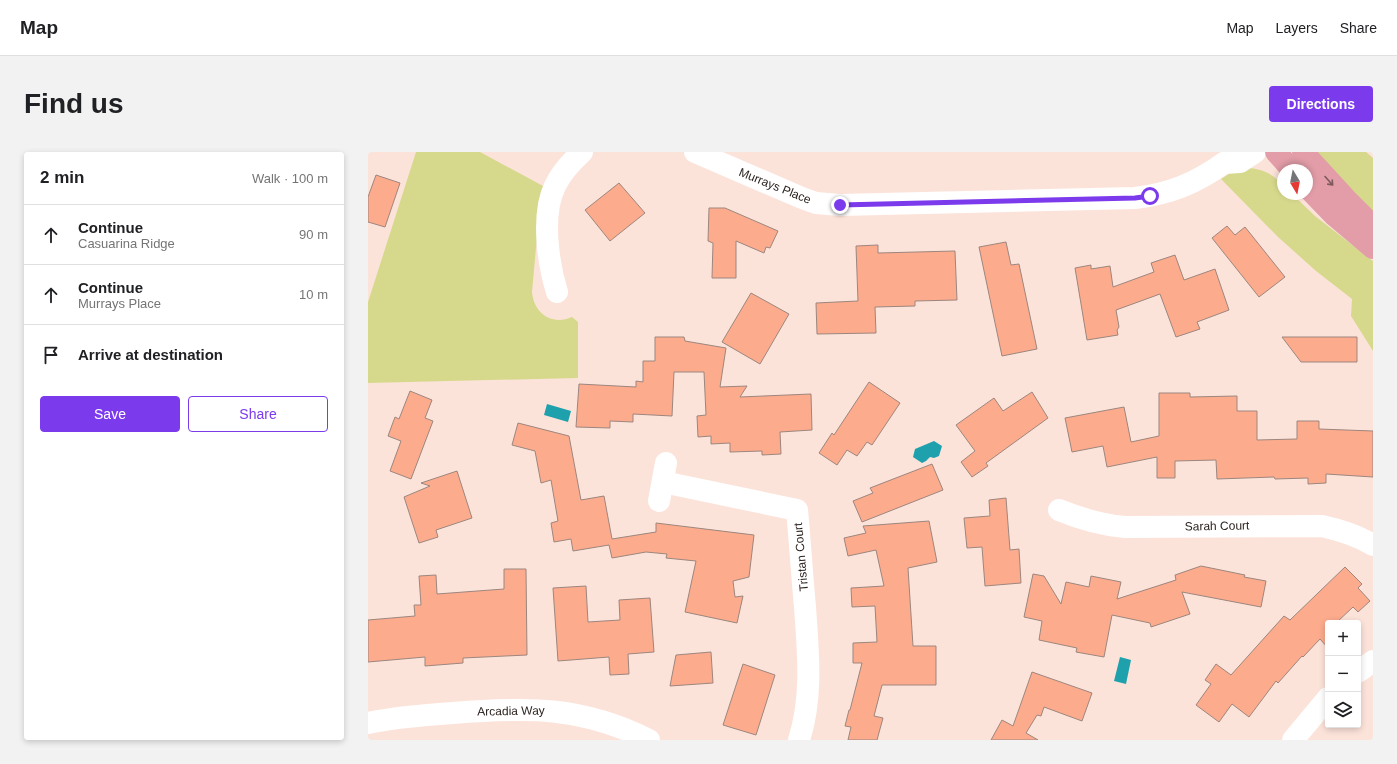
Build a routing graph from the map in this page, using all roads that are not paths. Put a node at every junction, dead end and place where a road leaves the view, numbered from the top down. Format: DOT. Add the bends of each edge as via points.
graph roads {
  1 [pos="582,152"];
  2 [pos="695,152"];
  3 [pos="1255,152"];
  4 [pos="1276,152"];
  5 [pos="1303,152"];
  6 [pos="1225,157"];
  7 [pos="1287,164"];
  8 [pos="1313,193"];
  9 [pos="1373,226"];
  10 [pos="1373,248"];
  11 [pos="557,292"];
  12 [pos="663,482"];
  13 [pos="1059,510"];
  14 [pos="1373,545"];
  15 [pos="1373,661"];
  16 [pos="1361,670"];
  17 [pos="1325,702"];
  18 [pos="368,723"];
  19 [pos="649,740"];
  20 [pos="799,740"];
  21 [pos="1293,740"];
  1 -- 11 [label="street" via="561,176 550,199 547,245"];
  2 -- 6 [label="street, Murrays Place" via="790,194 816,203 840,205 1135,198 1185,186 1204,176"];
  3 -- 6 [label="street" via="1240,162"];
  4 -- 7 [label="main road"];
  5 -- 9 [label="main road, one-way"];
  8 -- 10 [label="main road"];
  12 -- 20 [label="street, Tristan Court" via="797,510 809,685"];
  13 -- 14 [label="street, Sarah Court" via="1096,523 1125,527 1322,526 1348,533"];
  15 -- 16 [label="street"];
  17 -- 21 [label="street"];
  18 -- 19 [label="street, Arcadia Way" via="408,716 493,709 546,710 595,718 620,726"];
}
